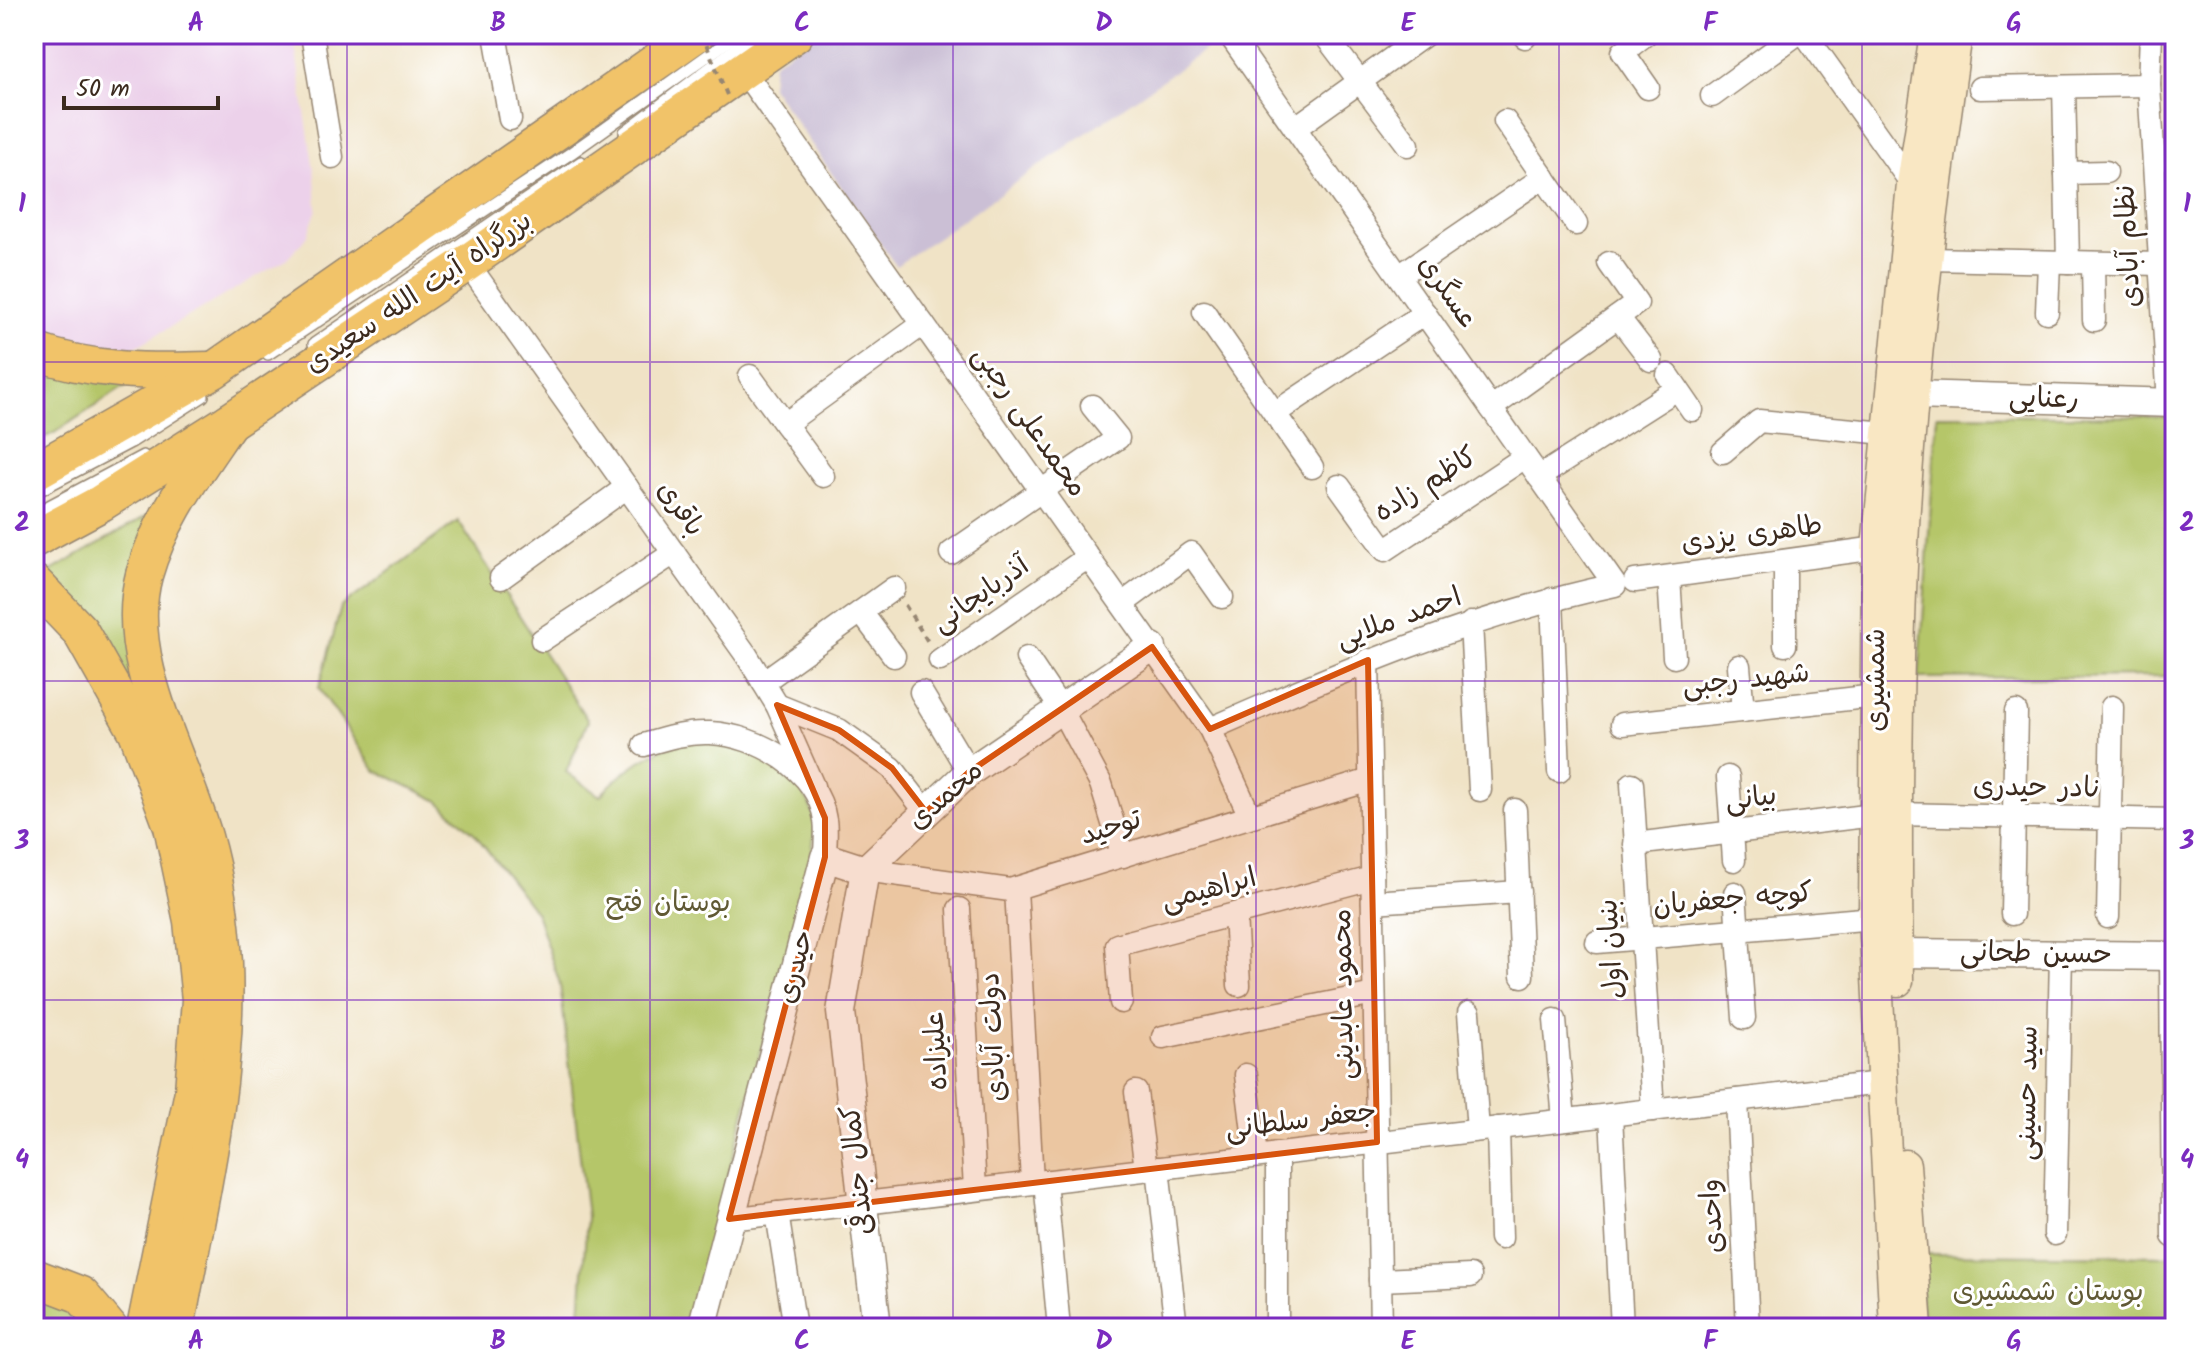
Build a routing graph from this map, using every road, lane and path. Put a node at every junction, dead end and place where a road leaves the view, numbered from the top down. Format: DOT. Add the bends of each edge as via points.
graph roads {
  1 [pos="312,34"];
  2 [pos="495,34"];
  3 [pos="699,34"];
  4 [pos="738,34"];
  5 [pos="755,34"];
  6 [pos="795,34"];
  7 [pos="1229,34"];
  8 [pos="1324,34"];
  9 [pos="1426,34"];
  10 [pos="1646,34"];
  11 [pos="1797,34"];
  12 [pos="1805,34"];
  13 [pos="1935,34"];
  14 [pos="1957,34"];
  15 [pos="2151,34"];
  16 [pos="1360,82"];
  17 [pos="736,85"];
  18 [pos="2149,85"];
  19 [pos="2064,87"];
  20 [pos="1648,88"];
  21 [pos="1980,88"];
  22 [pos="1712,96"];
  23 [pos="510,119"];
  24 [pos="1505,121"];
  25 [pos="1295,128"];
  26 [pos="1408,145"];
  27 [pos="332,157"];
  28 [pos="2106,172"];
  29 [pos="2066,173"];
  30 [pos="1544,177"];
  31 [pos="1924,186"];
  32 [pos="1576,224"];
  33 [pos="1916,258"];
  34 [pos="2059,262"];
  35 [pos="1609,263"];
  36 [pos="2093,263"];
  37 [pos="2160,264"];
  38 [pos="1399,276"];
  39 [pos="478,278"];
  40 [pos="1204,312"];
  41 [pos="2047,312"];
  42 [pos="1425,313"];
  43 [pos="1618,317"];
  44 [pos="2094,320"];
  45 [pos="923,324"];
  46 [pos="34,351"];
  47 [pos="298,355"];
  48 [pos="257,361"];
  49 [pos="1665,375"];
  50 [pos="750,376"];
  51 [pos="210,385"];
  52 [pos="1901,394"];
  53 [pos="2172,403"];
  54 [pos="1092,406"];
  55 [pos="1491,408"];
  56 [pos="1692,410"];
  57 [pos="1275,413"];
  58 [pos="229,422"];
  59 [pos="785,424"];
  60 [pos="1898,435"];
  61 [pos="149,452"];
  62 [pos="1723,452"];
  63 [pos="1525,457"];
  64 [pos="1312,467"];
  65 [pos="34,472"];
  66 [pos="823,476"];
  67 [pos="1539,477"];
  68 [pos="1339,486"];
  69 [pos="627,487"];
  70 [pos="1040,489"];
  71 [pos="34,493"];
  72 [pos="34,514"];
  73 [pos="34,539"];
  74 [pos="1890,547"];
  75 [pos="674,553"];
  76 [pos="951,553"];
  77 [pos="1088,557"];
  78 [pos="1785,561"];
  79 [pos="1669,577"];
  80 [pos="501,578"];
  81 [pos="34,583"];
  82 [pos="1625,583"];
  83 [pos="894,588"];
  84 [pos="1222,597"];
  85 [pos="1552,599"];
  86 [pos="1122,604"];
  87 [pos="861,612"];
  88 [pos="1471,623"];
  89 [pos="542,640"];
  90 [pos="1785,645"];
  91 [pos="1152,647"];
  92 [pos="894,656"];
  93 [pos="1674,657"];
  94 [pos="1027,658"];
  95 [pos="940,660"];
  96 [pos="1368,660"];
  97 [pos="1739,666"];
  98 [pos="763,682"];
  99 [pos="921,692"];
  100 [pos="1888,695"];
  101 [pos="777,705"];
  102 [pos="2112,707"];
  103 [pos="1061,709"];
  104 [pos="1743,711"];
  105 [pos="2016,712"];
  106 [pos="1622,724"];
  107 [pos="1210,729"];
  108 [pos="644,745"];
  109 [pos="1559,771"];
  110 [pos="969,772"];
  111 [pos="1728,777"];
  112 [pos="1370,780"];
  113 [pos="1632,784"];
  114 [pos="813,786"];
  115 [pos="1480,790"];
  116 [pos="1515,810"];
  117 [pos="926,812"];
  118 [pos="1886,815"];
  119 [pos="1250,816"];
  120 [pos="2014,819"];
  121 [pos="2111,820"];
  122 [pos="2175,820"];
  123 [pos="1731,832"];
  124 [pos="1635,844"];
  125 [pos="1123,856"];
  126 [pos="825,857"];
  127 [pos="1734,860"];
  128 [pos="865,870"];
  129 [pos="1372,878"];
  130 [pos="1016,889"];
  131 [pos="1519,892"];
  132 [pos="1735,893"];
  133 [pos="1373,902"];
  134 [pos="959,909"];
  135 [pos="1235,914"];
  136 [pos="2012,914"];
  137 [pos="1885,917"];
  138 [pos="2108,917"];
  139 [pos="1737,931"];
  140 [pos="1641,938"];
  141 [pos="1597,942"];
  142 [pos="1888,953"];
  143 [pos="2061,954"];
  144 [pos="2173,956"];
  145 [pos="1522,976"];
  146 [pos="1239,985"];
  147 [pos="1374,994"];
  148 [pos="1121,1002"];
  149 [pos="1469,1013"];
  150 [pos="1744,1018"];
  151 [pos="1555,1020"];
  152 [pos="1163,1037"];
  153 [pos="1246,1075"];
  154 [pos="1890,1082"];
  155 [pos="1136,1092"];
  156 [pos="1737,1100"];
  157 [pos="1653,1110"];
  158 [pos="1611,1115"];
  159 [pos="1564,1120"];
  160 [pos="1488,1129"];
  161 [pos="1377,1142"];
  162 [pos="1266,1155"];
  163 [pos="1152,1168"];
  164 [pos="1038,1182"];
  165 [pos="975,1189"];
  166 [pos="861,1202"];
  167 [pos="777,1213"];
  168 [pos="729,1219"];
  169 [pos="2055,1234"];
  170 [pos="2173,1236"];
  171 [pos="1501,1238"];
  172 [pos="1470,1276"];
  173 [pos="34,1277"];
  174 [pos="1380,1280"];
  175 [pos="109,1328"];
  176 [pos="145,1328"];
  177 [pos="176,1328"];
  178 [pos="702,1328"];
  179 [pos="795,1328"];
  180 [pos="877,1328"];
  181 [pos="1059,1328"];
  182 [pos="1176,1328"];
  183 [pos="1277,1328"];
  184 [pos="1381,1328"];
  185 [pos="1622,1328"];
  186 [pos="1748,1328"];
  187 [pos="1895,1328"];
  188 [pos="1917,1328"];
  1 -- 27 [label="street"];
  2 -- 23 [label="street"];
  3 -- 17 [label="path, bridge"];
  3 -- 51 [label="highway, بزرگراه آیت الله سعیدی"];
  4 -- 48 [label="lane" via="571,153"];
  5 -- 47 [label="lane" via="621,134"];
  6 -- 17 [label="highway, بزرگراه آیت الله سعیدی"];
  7 -- 25 [label="street, عسگری"];
  8 -- 16 [label="street"];
  9 -- 16 [label="street"];
  10 -- 20 [label="street" via="1623,52"];
  11 -- 22 [label="street"];
  12 -- 31 [label="street"];
  13 -- 31 [label="main road, شمشیری"];
  14 -- 31 [label="main road, شمشیری"];
  15 -- 18 [label="street, نظام آبادی"];
  16 -- 25 [label="street"];
  16 -- 26 [label="street"];
  17 -- 45 [label="street, محمدعلی رجبی"];
  17 -- 58 [label="highway, بزرگراه آیت الله سعیدی"];
  18 -- 19 [label="street"];
  18 -- 37 [label="street, نظام آبادی"];
  19 -- 21 [label="street"];
  19 -- 29 [label="street"];
  24 -- 30 [label="street"];
  25 -- 38 [label="street, عسگری"];
  28 -- 29 [label="street"];
  29 -- 34 [label="street"];
  30 -- 32 [label="street"];
  30 -- 38 [label="street"];
  31 -- 33 [label="main road, شمشیری"];
  33 -- 34 [label="street"];
  33 -- 52 [label="main road, شمشیری"];
  34 -- 36 [label="street"];
  34 -- 41 [label="street"];
  35 -- 43 [label="street" via="1637,303"];
  36 -- 37 [label="street"];
  36 -- 44 [label="street"];
  37 -- 53 [label="street, نظام آبادی"];
  38 -- 42 [label="street, عسگری"];
  39 -- 69 [label="street, باقری"];
  40 -- 57 [label="street"];
  42 -- 55 [label="street, عسگری"];
  42 -- 57 [label="street"];
  43 -- 49 [label="street"];
  43 -- 55 [label="street"];
  45 -- 59 [label="street"];
  45 -- 70 [label="street, محمدعلی رجبی"];
  46 -- 51 [label="highway" via="88,367 151,372"];
  49 -- 56 [label="street"];
  49 -- 67 [label="street"];
  50 -- 59 [label="street"];
  51 -- 65 [label="highway, بزرگراه آیت الله سعیدی"];
  51 -- 71 [label="lane" via="118,449"];
  52 -- 53 [label="street, رعنایی"];
  52 -- 60 [label="main road, شمشیری"];
  54 -- 70 [label="street" via="1118,438"];
  55 -- 63 [label="street, عسگری"];
  57 -- 64 [label="street"];
  58 -- 73 [label="highway, بزرگراه آیت الله سعیدی"];
  58 -- 177 [label="highway" via="157,536 143,579 138,625 144,664 205,840 224,959 218,1099"];
  59 -- 66 [label="street"];
  60 -- 62 [label="street" via="1759,421"];
  60 -- 74 [label="main road, شمشیری"];
  61 -- 72 [label="lane"];
  63 -- 67 [label="street, عسگری"];
  63 -- 68 [label="street, کاظم زاده" via="1385,550"];
  67 -- 82 [label="street, عسگری"];
  69 -- 75 [label="street, باقری"];
  69 -- 80 [label="street"];
  70 -- 76 [label="street"];
  70 -- 77 [label="street, محمدعلی رجبی"];
  74 -- 78 [label="street, طاهری یزدی"];
  74 -- 100 [label="main road, شمشیری"];
  75 -- 89 [label="street"];
  75 -- 98 [label="street, باقری"];
  77 -- 86 [label="street, محمدعلی رجبی"];
  77 -- 95 [label="street, آذربایجانی"];
  78 -- 79 [label="street, طاهری یزدی"];
  78 -- 90 [label="street"];
  79 -- 82 [label="street, طاهری یزدی"];
  79 -- 93 [label="street"];
  81 -- 176 [label="highway" via="80,631 137,732 172,826 192,921 200,1000 193,1091"];
  82 -- 85 [label="street, احمد ملایی"];
  83 -- 87 [label="street"];
  83 -- 95 [label="path, آذربایجانی"];
  84 -- 86 [label="street" via="1191,553"];
  85 -- 88 [label="street, احمد ملایی"];
  85 -- 109 [label="street"];
  86 -- 91 [label="street, محمدعلی رجبی"];
  87 -- 92 [label="street"];
  87 -- 98 [label="street"];
  88 -- 96 [label="street, احمد ملایی"];
  88 -- 115 [label="street"];
  91 -- 103 [label="street, محمدی"];
  91 -- 107 [label="street, محمدعلی رجبی"];
  94 -- 103 [label="street"];
  96 -- 107 [label="street, احمد ملایی"];
  96 -- 112 [label="street, محمود عابدینی"];
  97 -- 104 [label="street"];
  98 -- 101 [label="street, باقری"];
  99 -- 110 [label="street"];
  100 -- 104 [label="street, شهید رجبی"];
  100 -- 118 [label="main road, شمشیری"];
  101 -- 114 [label="street, باقری"];
  101 -- 117 [label="street" via="839,730 892,768"];
  102 -- 121 [label="street"];
  103 -- 110 [label="street, محمدی"];
  103 -- 125 [label="street" via="1101,784"];
  104 -- 106 [label="street, شهید رجبی"];
  105 -- 120 [label="street"];
  107 -- 119 [label="street, محمدعلی رجبی"];
  108 -- 114 [label="street" via="677,735 712,733 746,739 787,762"];
  110 -- 117 [label="street, محمدی"];
  111 -- 123 [label="street"];
  112 -- 119 [label="street, توحید"];
  112 -- 129 [label="street, محمود عابدینی"];
  113 -- 124 [label="street, بنیان اول"];
  114 -- 126 [label="street, حیدری" via="825,818"];
  116 -- 131 [label="street"];
  117 -- 128 [label="street, محمدی"];
  118 -- 120 [label="street, نادر حیدری"];
  118 -- 123 [label="street, بیانی"];
  118 -- 137 [label="main road, شمشیری"];
  119 -- 125 [label="street, توحید"];
  120 -- 121 [label="street, نادر حیدری"];
  120 -- 136 [label="street"];
  121 -- 122 [label="street, نادر حیدری"];
  121 -- 138 [label="street"];
  123 -- 124 [label="street, بیانی"];
  123 -- 127 [label="street"];
  124 -- 140 [label="street, بنیان اول"];
  125 -- 130 [label="street, توحید"];
  126 -- 128 [label="street"];
  126 -- 168 [label="street, حیدری"];
  128 -- 130 [label="street, توحید"];
  128 -- 166 [label="street, کمال جندقی" via="841,1012"];
  129 -- 133 [label="street, محمود عابدینی"];
  129 -- 135 [label="street, ابراهیمی"];
  130 -- 164 [label="street, دولت آبادی"];
  131 -- 133 [label="street"];
  131 -- 145 [label="street"];
  132 -- 139 [label="street"];
  133 -- 147 [label="street, محمود عابدینی"];
  134 -- 165 [label="street, علیزاده"];
  135 -- 146 [label="street"];
  135 -- 148 [label="street, ابراهیمی" via="1117,945"];
  137 -- 139 [label="street, کوچه جعفریان"];
  137 -- 142 [label="main road, شمشیری"];
  139 -- 140 [label="street, کوچه جعفریان"];
  139 -- 150 [label="street"];
  140 -- 141 [label="street, کوچه جعفریان"];
  140 -- 157 [label="street, بنیان اول"];
  142 -- 143 [label="street, حسین طحانی"];
  142 -- 154 [label="main road, شمشیری"];
  143 -- 144 [label="street, حسین طحانی"];
  143 -- 169 [label="street, سید حسینی"];
  144 -- 170 [label="street"];
  147 -- 152 [label="street"];
  147 -- 161 [label="street, محمود عابدینی"];
  149 -- 160 [label="street"];
  151 -- 159 [label="street"];
  153 -- 162 [label="street"];
  154 -- 156 [label="street, جعفر سلطانی"];
  154 -- 187 [label="main road, شمشیری"];
  154 -- 188 [label="main road, شمشیری"];
  155 -- 163 [label="street"];
  156 -- 157 [label="street, جعفر سلطانی"];
  156 -- 186 [label="street, واحدی"];
  157 -- 158 [label="street, جعفر سلطانی"];
  158 -- 159 [label="street, جعفر سلطانی"];
  158 -- 185 [label="street"];
  159 -- 160 [label="street, جعفر سلطانی"];
  160 -- 161 [label="street, جعفر سلطانی"];
  160 -- 171 [label="street"];
  161 -- 162 [label="street, جعفر سلطانی"];
  161 -- 174 [label="street, محمود عابدینی"];
  162 -- 163 [label="street, جعفر سلطانی"];
  162 -- 183 [label="street"];
  163 -- 164 [label="street, جعفر سلطانی"];
  163 -- 182 [label="street"];
  164 -- 165 [label="street, جعفر سلطانی"];
  164 -- 181 [label="street, دولت آبادی"];
  165 -- 166 [label="street, جعفر سلطانی"];
  166 -- 167 [label="street, جعفر سلطانی"];
  166 -- 180 [label="street, کمال جندقی"];
  167 -- 168 [label="street, جعفر سلطانی"];
  167 -- 179 [label="street"];
  168 -- 178 [label="street, حیدری"];
  172 -- 174 [label="street"];
  173 -- 175 [label="highway" via="81,1295"];
  174 -- 184 [label="street, محمود عابدینی"];
}
